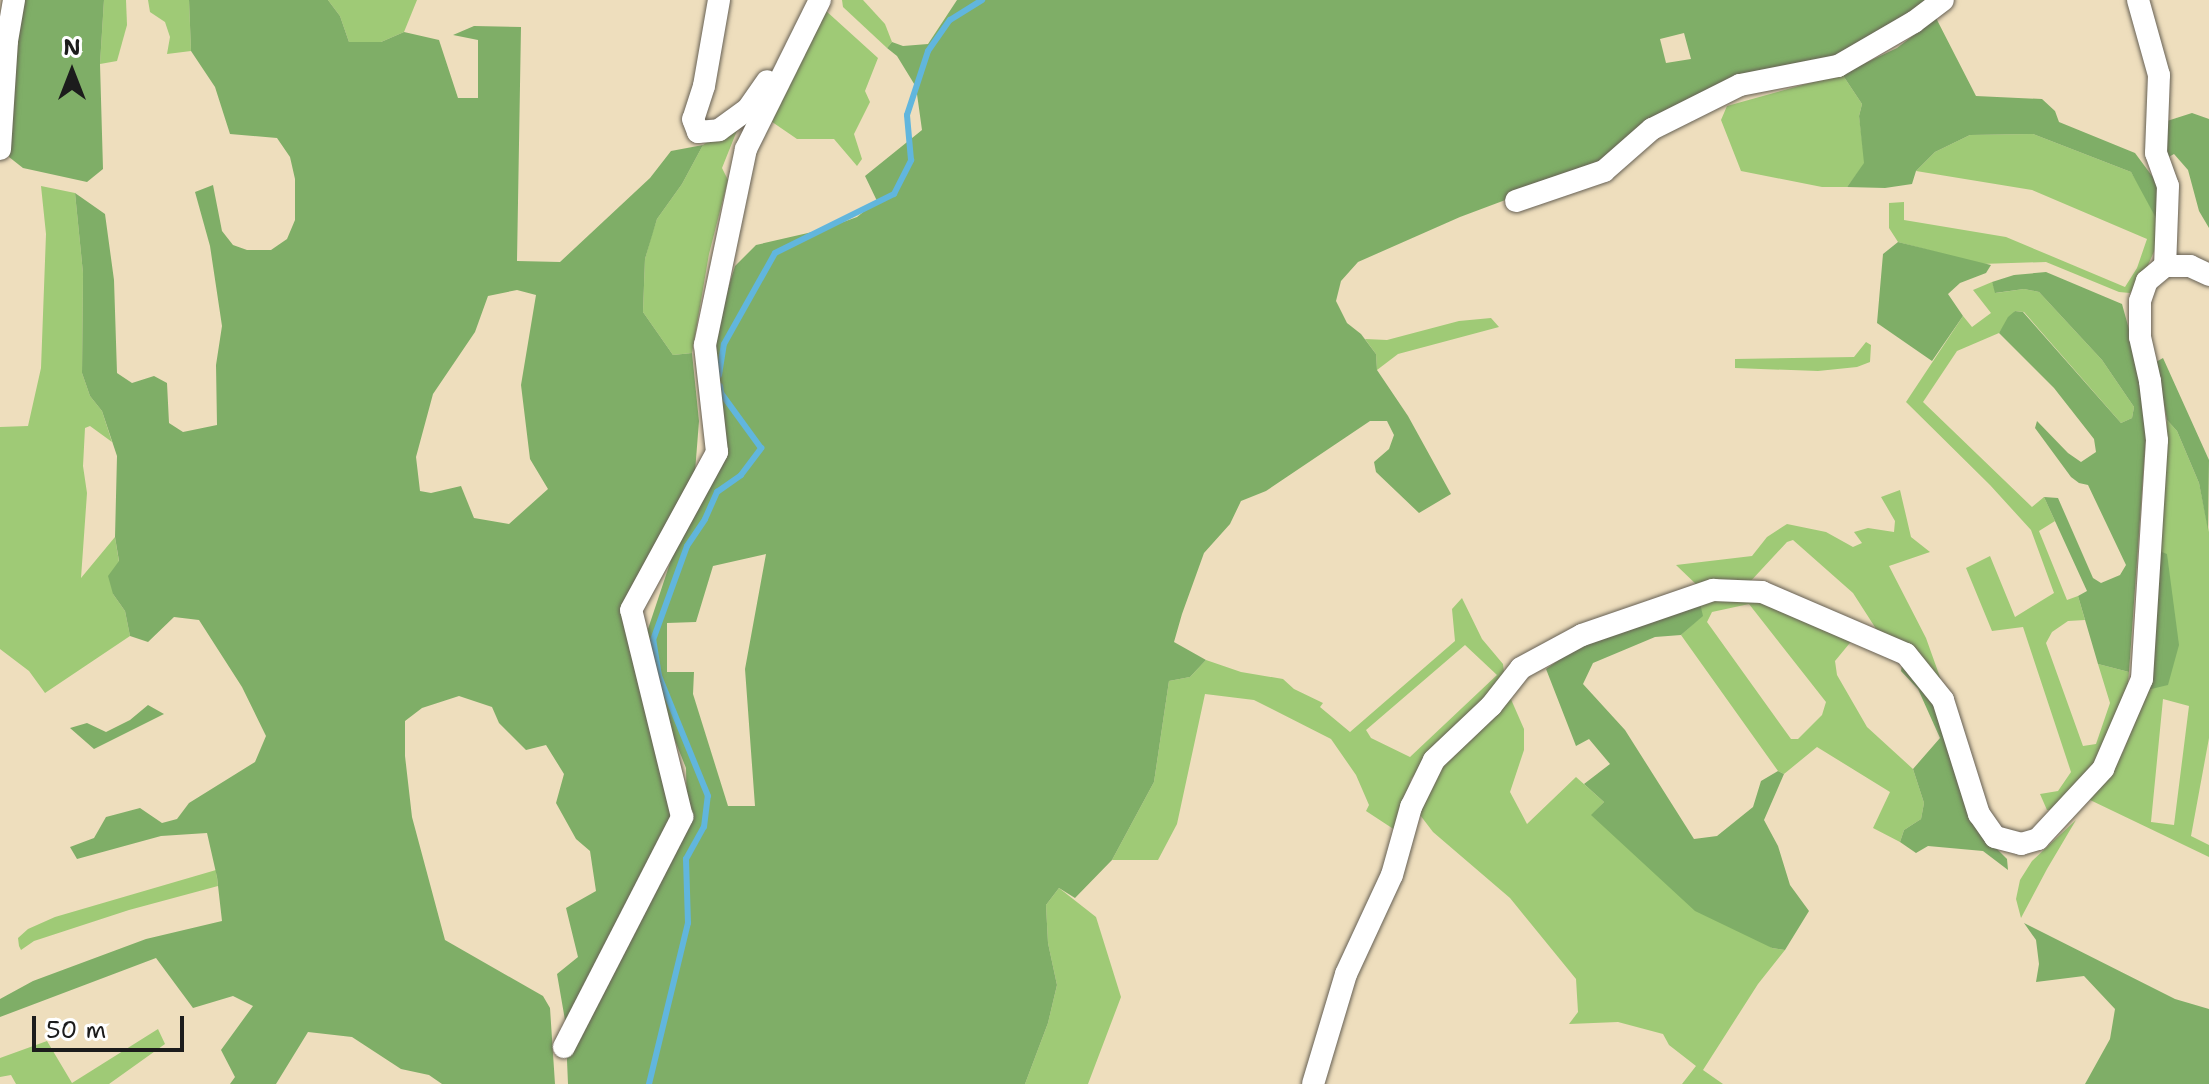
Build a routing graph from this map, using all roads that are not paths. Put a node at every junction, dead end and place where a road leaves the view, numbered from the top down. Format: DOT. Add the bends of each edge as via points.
graph roads {
  1 [pos="14,0"];
  2 [pos="719,0"];
  3 [pos="819,0"];
  4 [pos="1943,0"];
  5 [pos="2138,0"];
  6 [pos="0,149"];
  7 [pos="1516,201"];
  8 [pos="2165,266"];
  9 [pos="2209,275"];
  10 [pos="564,1047"];
  11 [pos="1313,1084"];
  1 -- 6 [label="street"];
  2 -- 3 [label="street" via="693,119 698,132 719,130 747,110"];
  3 -- 10 [label="street" via="746,149 705,345 717,452 631,610 682,817"];
  4 -- 7 [label="street" via="1838,66 1740,85 1652,129 1604,171"];
  5 -- 8 [label="street" via="2159,75 2156,153 2168,186"];
  8 -- 9 [label="street" via="2190,266"];
  8 -- 11 [label="street" via="2147,281 2140,301 2140,337 2157,440 2142,679 2103,769 2038,839 2021,844 1995,837 1979,814 1943,700 1906,654 1762,592 1713,590 1582,635 1521,668 1491,706 1434,760 1411,807 1392,875 1346,974"];
}
